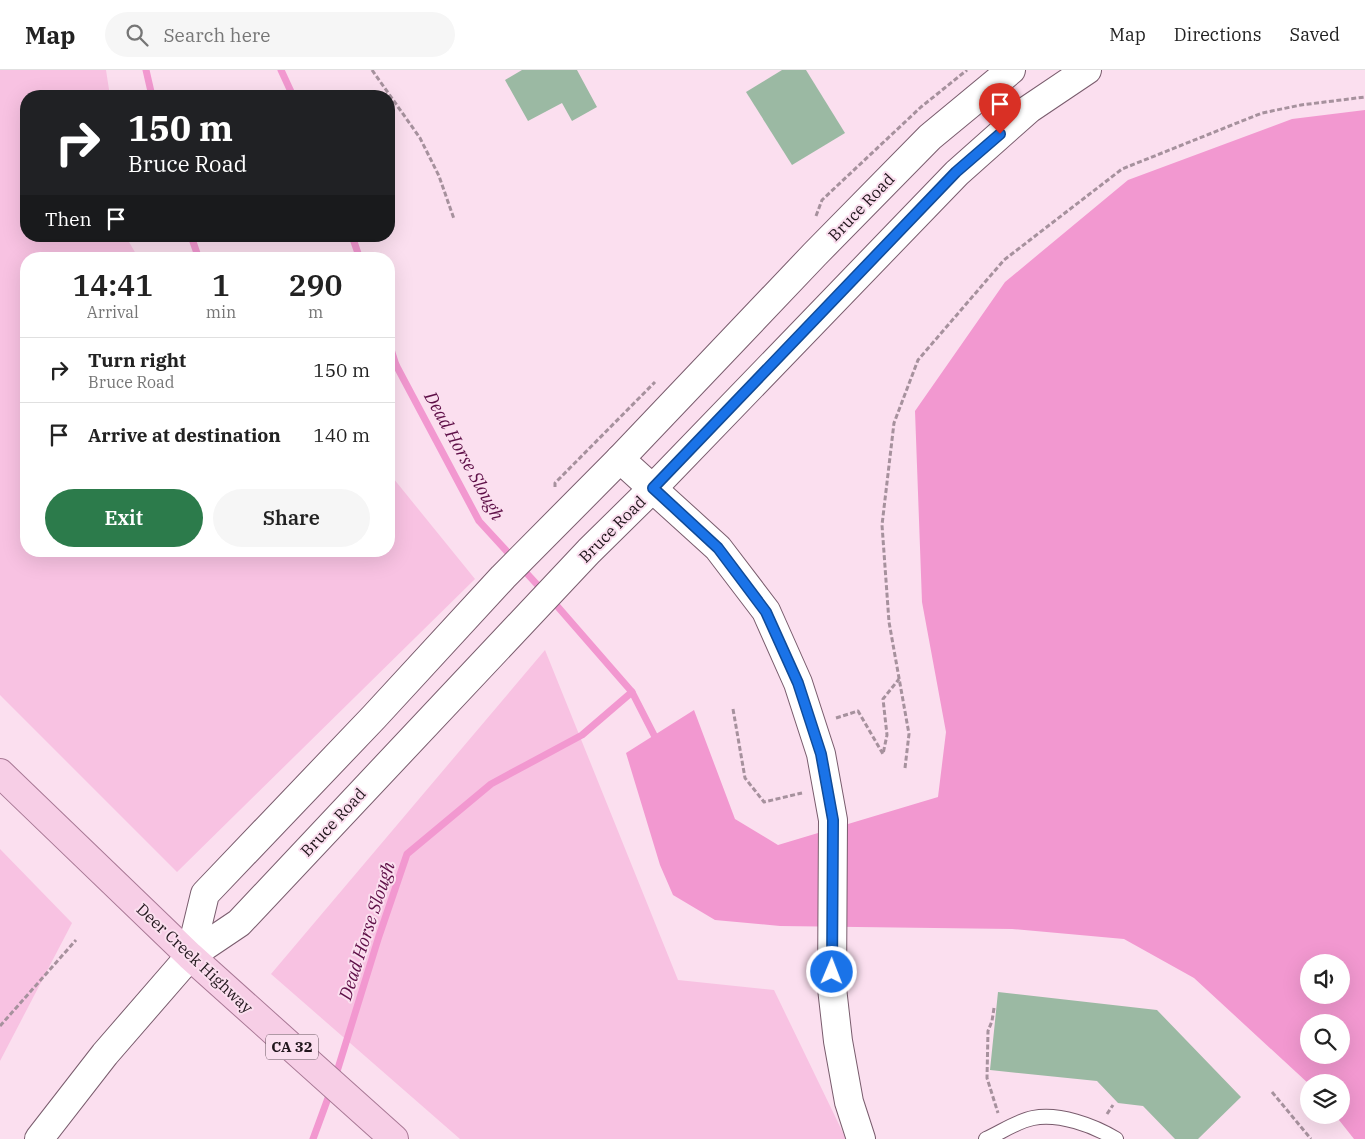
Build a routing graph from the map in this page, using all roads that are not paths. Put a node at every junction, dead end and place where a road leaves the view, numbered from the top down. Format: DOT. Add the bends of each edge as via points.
graph roads {
  1 [pos="1011,70"];
  2 [pos="1055,70"];
  3 [pos="1087,70"];
  4 [pos="956,172"];
  5 [pos="620,459"];
  6 [pos="653,488"];
  7 [pos="0,773"];
  8 [pos="190,956"];
  9 [pos="1017,1132"];
  10 [pos="992,1136"];
  11 [pos="39,1139"];
  12 [pos="394,1139"];
  13 [pos="862,1139"];
  14 [pos="1116,1139"];
  1 -- 5 [label="main road, Bruce Road" via="930,137"];
  2 -- 4 [label="main road" via="972,134 960,149 955,162"];
  3 -- 4 [label="main road, Bruce Road" via="1029,109"];
  4 -- 6 [label="main road, Bruce Road"];
  5 -- 6 [label="main road"];
  5 -- 8 [label="main road, Bruce Road" via="503,577 205,894"];
  6 -- 8 [label="main road, Bruce Road" via="589,551 239,923"];
  6 -- 13 [label="main road" via="718,548 766,612 798,683 821,754 833,820 832,988 849,1102"];
  7 -- 8 [label="main road, Deer Creek Highway / CA 32"];
  8 -- 11 [label="main road, Bruce Road" via="105,1054"];
  8 -- 12 [label="main road, Deer Creek Highway / CA 32"];
  9 -- 10 [label="lane"];
  9 -- 14 [label="lane" via="1032,1118 1056,1118 1100,1130"];
}
